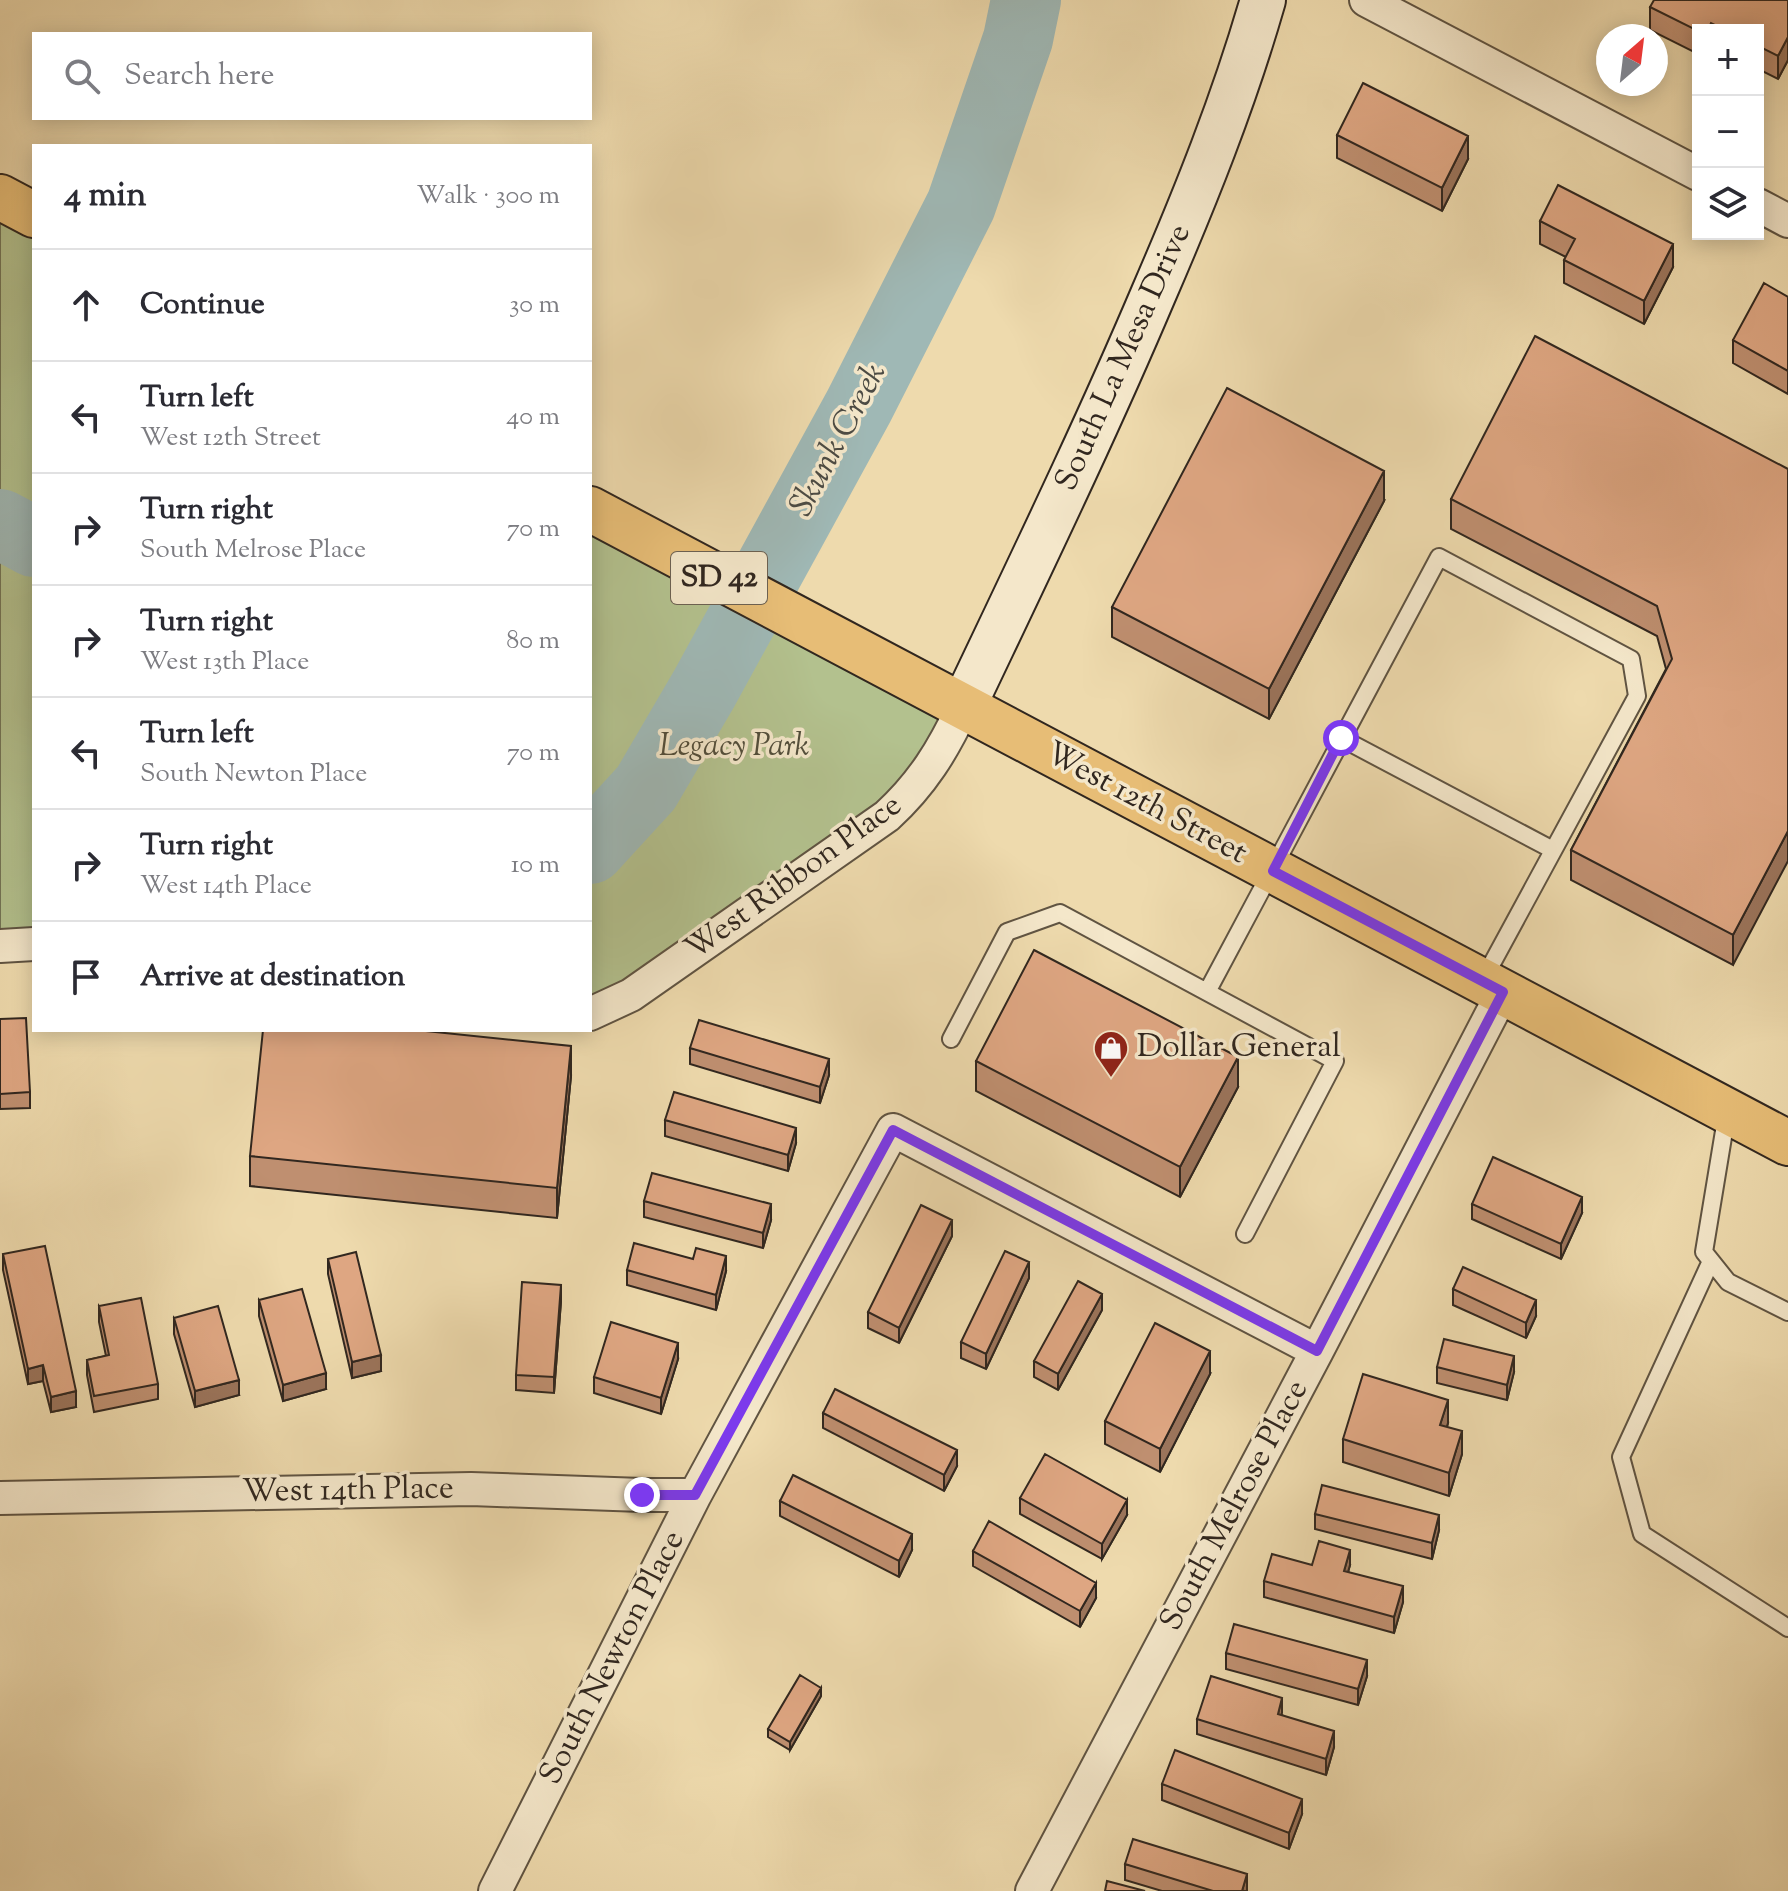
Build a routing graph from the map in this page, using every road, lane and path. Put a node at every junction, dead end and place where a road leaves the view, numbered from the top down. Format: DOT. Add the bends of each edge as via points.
graph roads {
  1 [pos="1263,0"];
  2 [pos="1366,0"];
  3 [pos="1692,171"];
  4 [pos="0,197"];
  5 [pos="1764,208"];
  6 [pos="32,214"];
  7 [pos="1788,221"];
  8 [pos="594,511"];
  9 [pos="963,707"];
  10 [pos="1341,738"];
  11 [pos="1553,850"];
  12 [pos="1273,871"];
  13 [pos="32,944"];
  14 [pos="0,946"];
  15 [pos="1493,987"];
  16 [pos="1207,992"];
  17 [pos="592,1013"];
  18 [pos="951,1039"];
  19 [pos="1727,1111"];
  20 [pos="1788,1143"];
  21 [pos="1245,1234"];
  22 [pos="1711,1261"];
  23 [pos="1788,1312"];
  24 [pos="1317,1351"];
  25 [pos="695,1495"];
  26 [pos="0,1498"];
  27 [pos="1788,1628"];
  28 [pos="495,1891"];
  29 [pos="1032,1891"];
  1 -- 9 [label="street, South La Mesa Drive" via="1220,132 1166,265 1096,429"];
  2 -- 3 [label="street"];
  4 -- 6 [label="main road"];
  5 -- 7 [label="street"];
  8 -- 9 [label="main road, West 12th Street / SD 42"];
  9 -- 12 [label="main road, West 12th Street / SD 42"];
  9 -- 17 [label="street, West Ribbon Place" via="927,774 887,816 631,995"];
  10 -- 11 [label="lane"];
  10 -- 11 [label="lane" via="1439,557 1631,659 1637,696"];
  10 -- 12 [label="lane"];
  11 -- 15 [label="lane"];
  12 -- 15 [label="main road, West 12th Street / SD 42"];
  12 -- 16 [label="lane"];
  13 -- 14 [label="street"];
  15 -- 19 [label="main road, West 12th Street / SD 42"];
  15 -- 24 [label="street, South Melrose Place"];
  16 -- 18 [label="lane" via="1060,913 1007,932"];
  16 -- 21 [label="lane" via="1335,1061"];
  19 -- 20 [label="main road, West 12th Street / SD 42"];
  19 -- 22 [label="lane" via="1704,1252"];
  22 -- 23 [label="lane" via="1728,1282"];
  22 -- 27 [label="lane" via="1621,1457 1642,1534"];
  24 -- 25 [label="street, South Newton Place" via="893,1130"];
  24 -- 29 [label="street, South Melrose Place"];
  25 -- 26 [label="street, West 14th Place" via="471,1489"];
  25 -- 28 [label="street, South Newton Place"];
}
